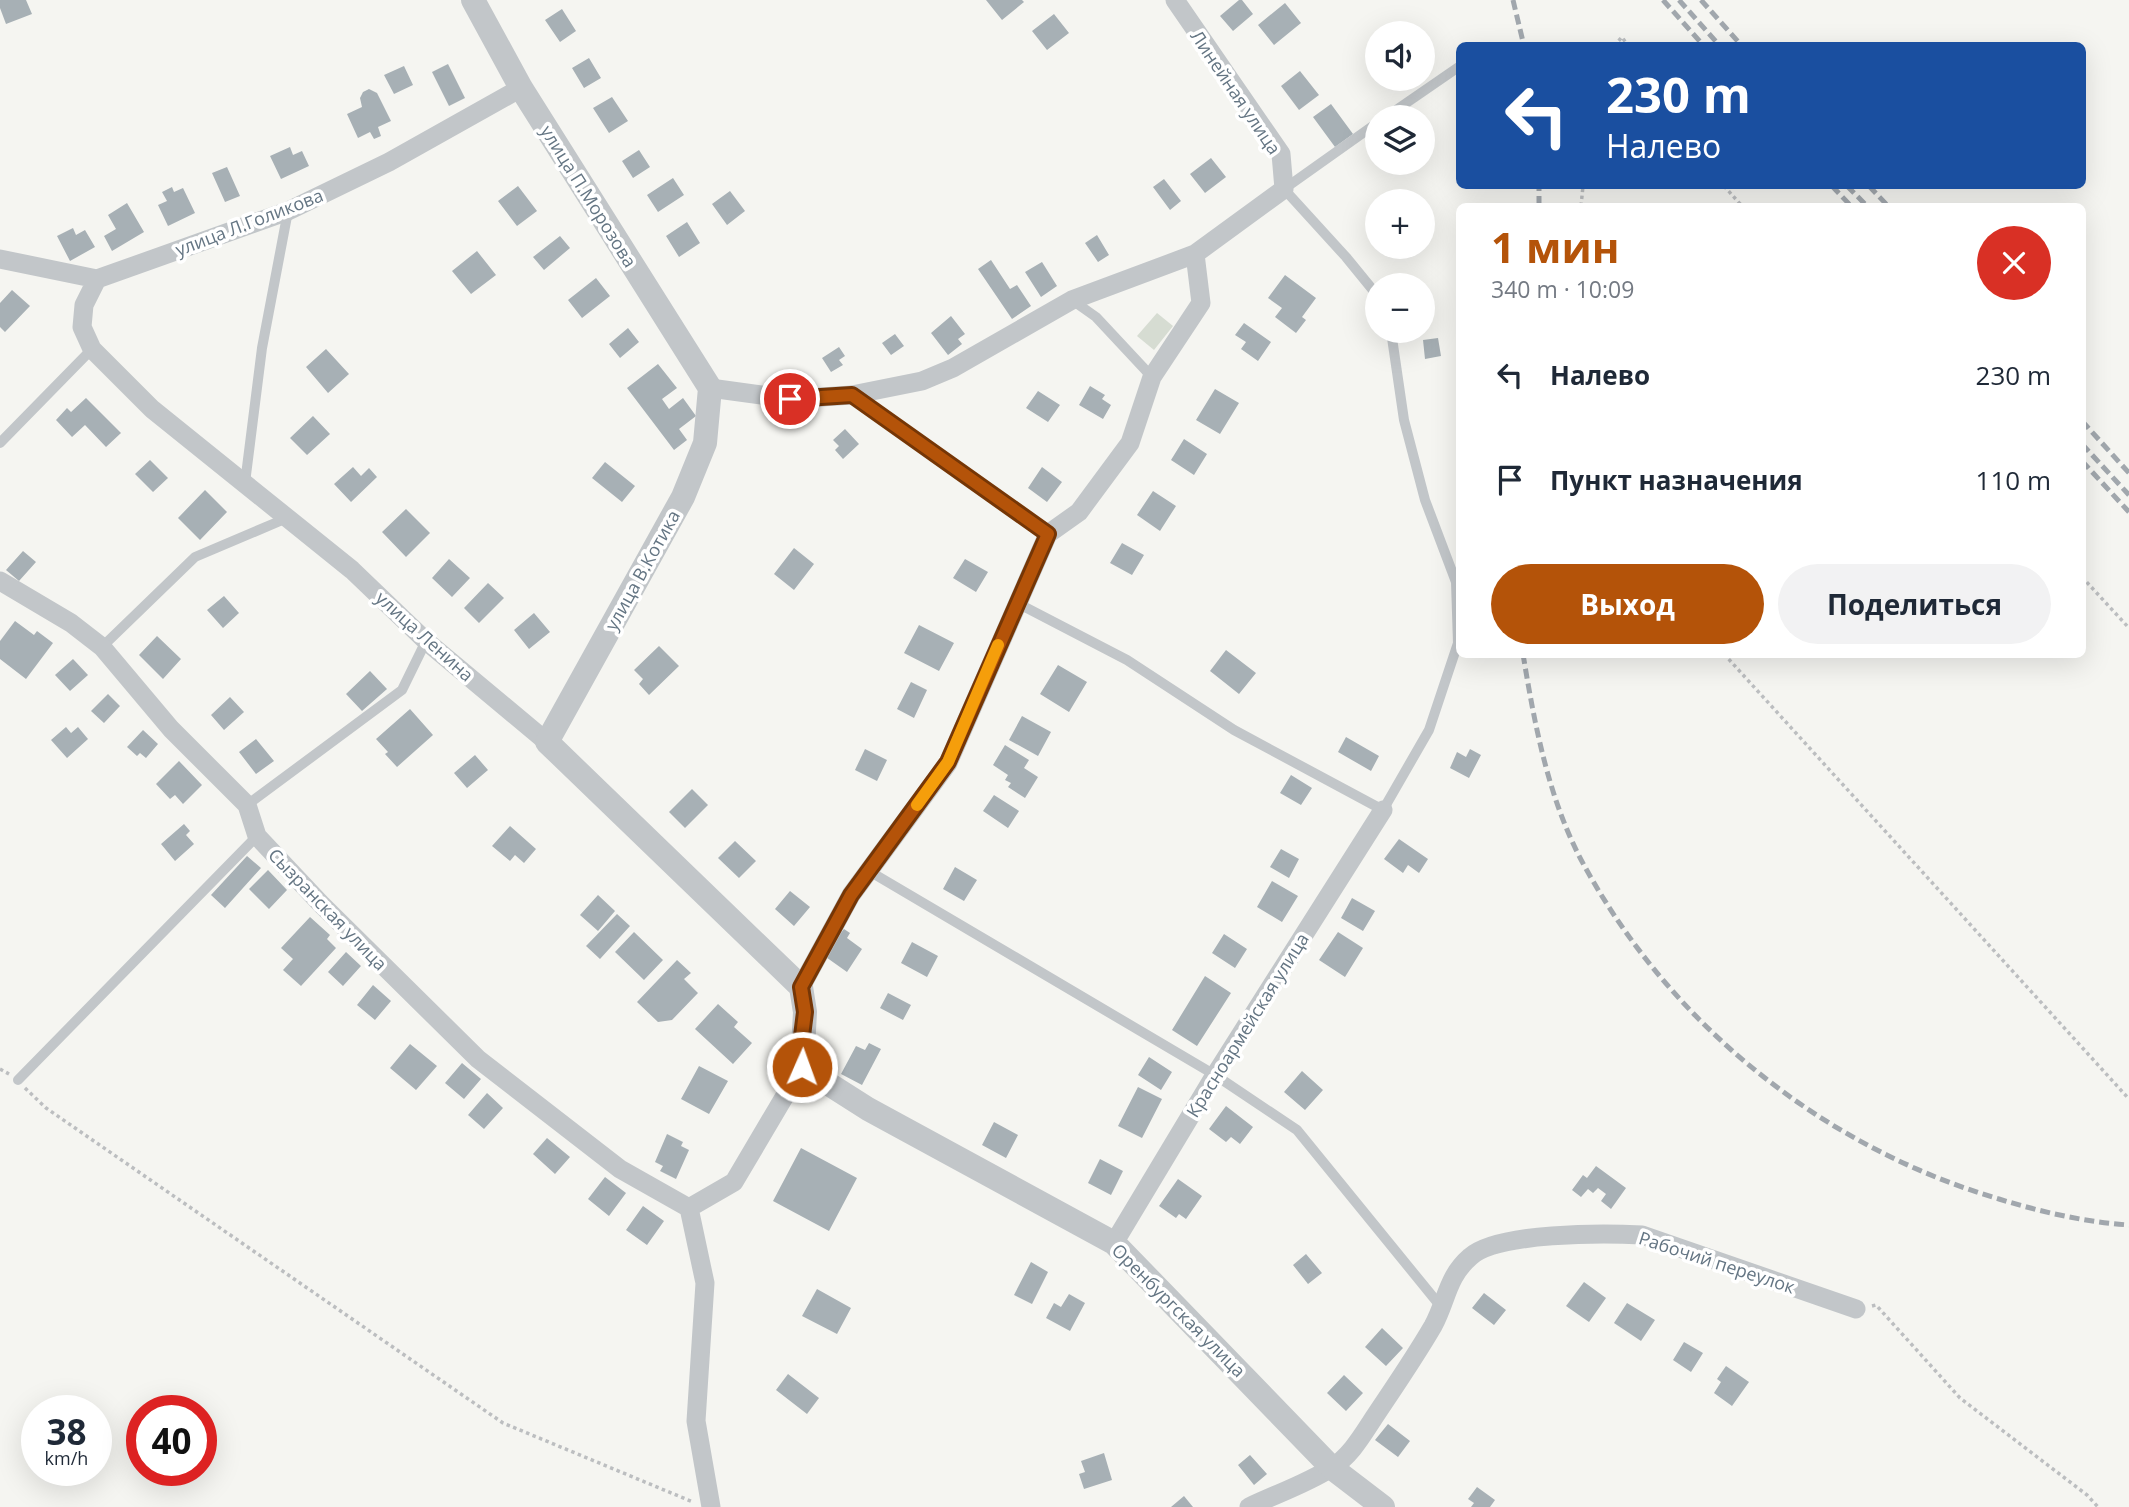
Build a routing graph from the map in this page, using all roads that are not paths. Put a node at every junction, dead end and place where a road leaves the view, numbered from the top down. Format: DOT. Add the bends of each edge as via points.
graph roads {
  1 [pos="473,0"];
  2 [pos="1175,0"];
  3 [pos="1456,69"];
  4 [pos="521,88"];
  5 [pos="1403,105"];
  6 [pos="1365,131"];
  7 [pos="1284,188"];
  8 [pos="288,211"];
  9 [pos="1195,254"];
  10 [pos="0,259"];
  11 [pos="97,279"];
  12 [pos="1365,281"];
  13 [pos="1072,300"];
  14 [pos="1393,343"];
  15 [pos="92,349"];
  16 [pos="1152,377"];
  17 [pos="710,388"];
  18 [pos="852,395"];
  19 [pos="0,443"];
  20 [pos="245,484"];
  21 [pos="288,517"];
  22 [pos="1048,534"];
  23 [pos="0,581"];
  24 [pos="1456,582"];
  25 [pos="1017,603"];
  26 [pos="426,640"];
  27 [pos="102,647"];
  28 [pos="1456,649"];
  29 [pos="547,743"];
  30 [pos="247,805"];
  31 [pos="1383,810"];
  32 [pos="257,836"];
  33 [pos="869,871"];
  34 [pos="801,987"];
  35 [pos="802,1067"];
  36 [pos="1214,1075"];
  37 [pos="18,1080"];
  38 [pos="689,1208"];
  39 [pos="1114,1243"];
  40 [pos="1443,1308"];
  41 [pos="1856,1308"];
  42 [pos="1332,1468"];
  43 [pos="710,1507"];
  44 [pos="1249,1507"];
  45 [pos="1383,1507"];
  1 -- 4 [label="street, улица П.Морозова"];
  2 -- 7 [label="street, Линейная улица" via="1281,154"];
  3 -- 5 [label="lane"];
  4 -- 8 [label="street, улица Л.Голикова" via="389,162"];
  4 -- 17 [label="street, улица П.Морозова"];
  6 -- 7 [label="lane"];
  7 -- 9 [label="street"];
  7 -- 12 [label="lane"];
  8 -- 11 [label="street, улица Л.Голикова"];
  8 -- 20 [label="lane" via="262,348"];
  9 -- 13 [label="street"];
  9 -- 16 [label="street" via="1201,303"];
  10 -- 11 [label="street"];
  11 -- 15 [label="street, улица Ленина" via="84,305 82,327"];
  13 -- 16 [label="lane" via="1096,317"];
  13 -- 18 [label="street" via="953,369"];
  14 -- 24 [label="lane" via="1404,420 1425,500"];
  15 -- 19 [label="lane"];
  15 -- 20 [label="street, улица Ленина" via="152,409"];
  16 -- 22 [label="street" via="1130,443 1079,512"];
  17 -- 18 [label="street" via="790,399"];
  17 -- 29 [label="street, улица В.Котика" via="705,443 683,497"];
  18 -- 22 [label="lane"];
  20 -- 21 [label="street, улица Ленина"];
  21 -- 26 [label="street, улица Ленина"];
  21 -- 27 [label="lane" via="195,557"];
  22 -- 25 [label="street"];
  23 -- 27 [label="street, Сызранская улица" via="71,622"];
  25 -- 31 [label="lane" via="1127,660 1234,730"];
  25 -- 33 [label="street" via="948,762"];
  26 -- 29 [label="street, улица Ленина"];
  26 -- 30 [label="lane" via="402,690"];
  27 -- 30 [label="street, Сызранская улица" via="172,729"];
  28 -- 31 [label="lane" via="1429,730"];
  29 -- 34 [label="street, улица Ленина"];
  30 -- 32 [label="street, Сызранская улица"];
  31 -- 36 [label="street, Красноармейская улица"];
  32 -- 37 [label="lane"];
  32 -- 38 [label="street, Сызранская улица" via="478,1059 620,1169"];
  33 -- 34 [label="street"];
  33 -- 36 [label="lane"];
  34 -- 35 [label="street" via="805,1012"];
  35 -- 38 [label="street" via="734,1182"];
  35 -- 39 [label="street, Оренбургская улица"];
  36 -- 39 [label="street, Красноармейская улица"];
  36 -- 40 [label="lane" via="1297,1130"];
  38 -- 43 [label="street" via="705,1283 696,1421"];
  39 -- 42 [label="street, Оренбургская улица"];
  40 -- 41 [label="street, Рабочий переулок" via="1450,1281 1471,1255 1496,1244 1612,1234 1642,1235"];
  40 -- 42 [label="street, Рабочий переулок" via="1350,1452"];
  42 -- 44 [label="street"];
  42 -- 45 [label="street, Оренбургская улица"];
}
